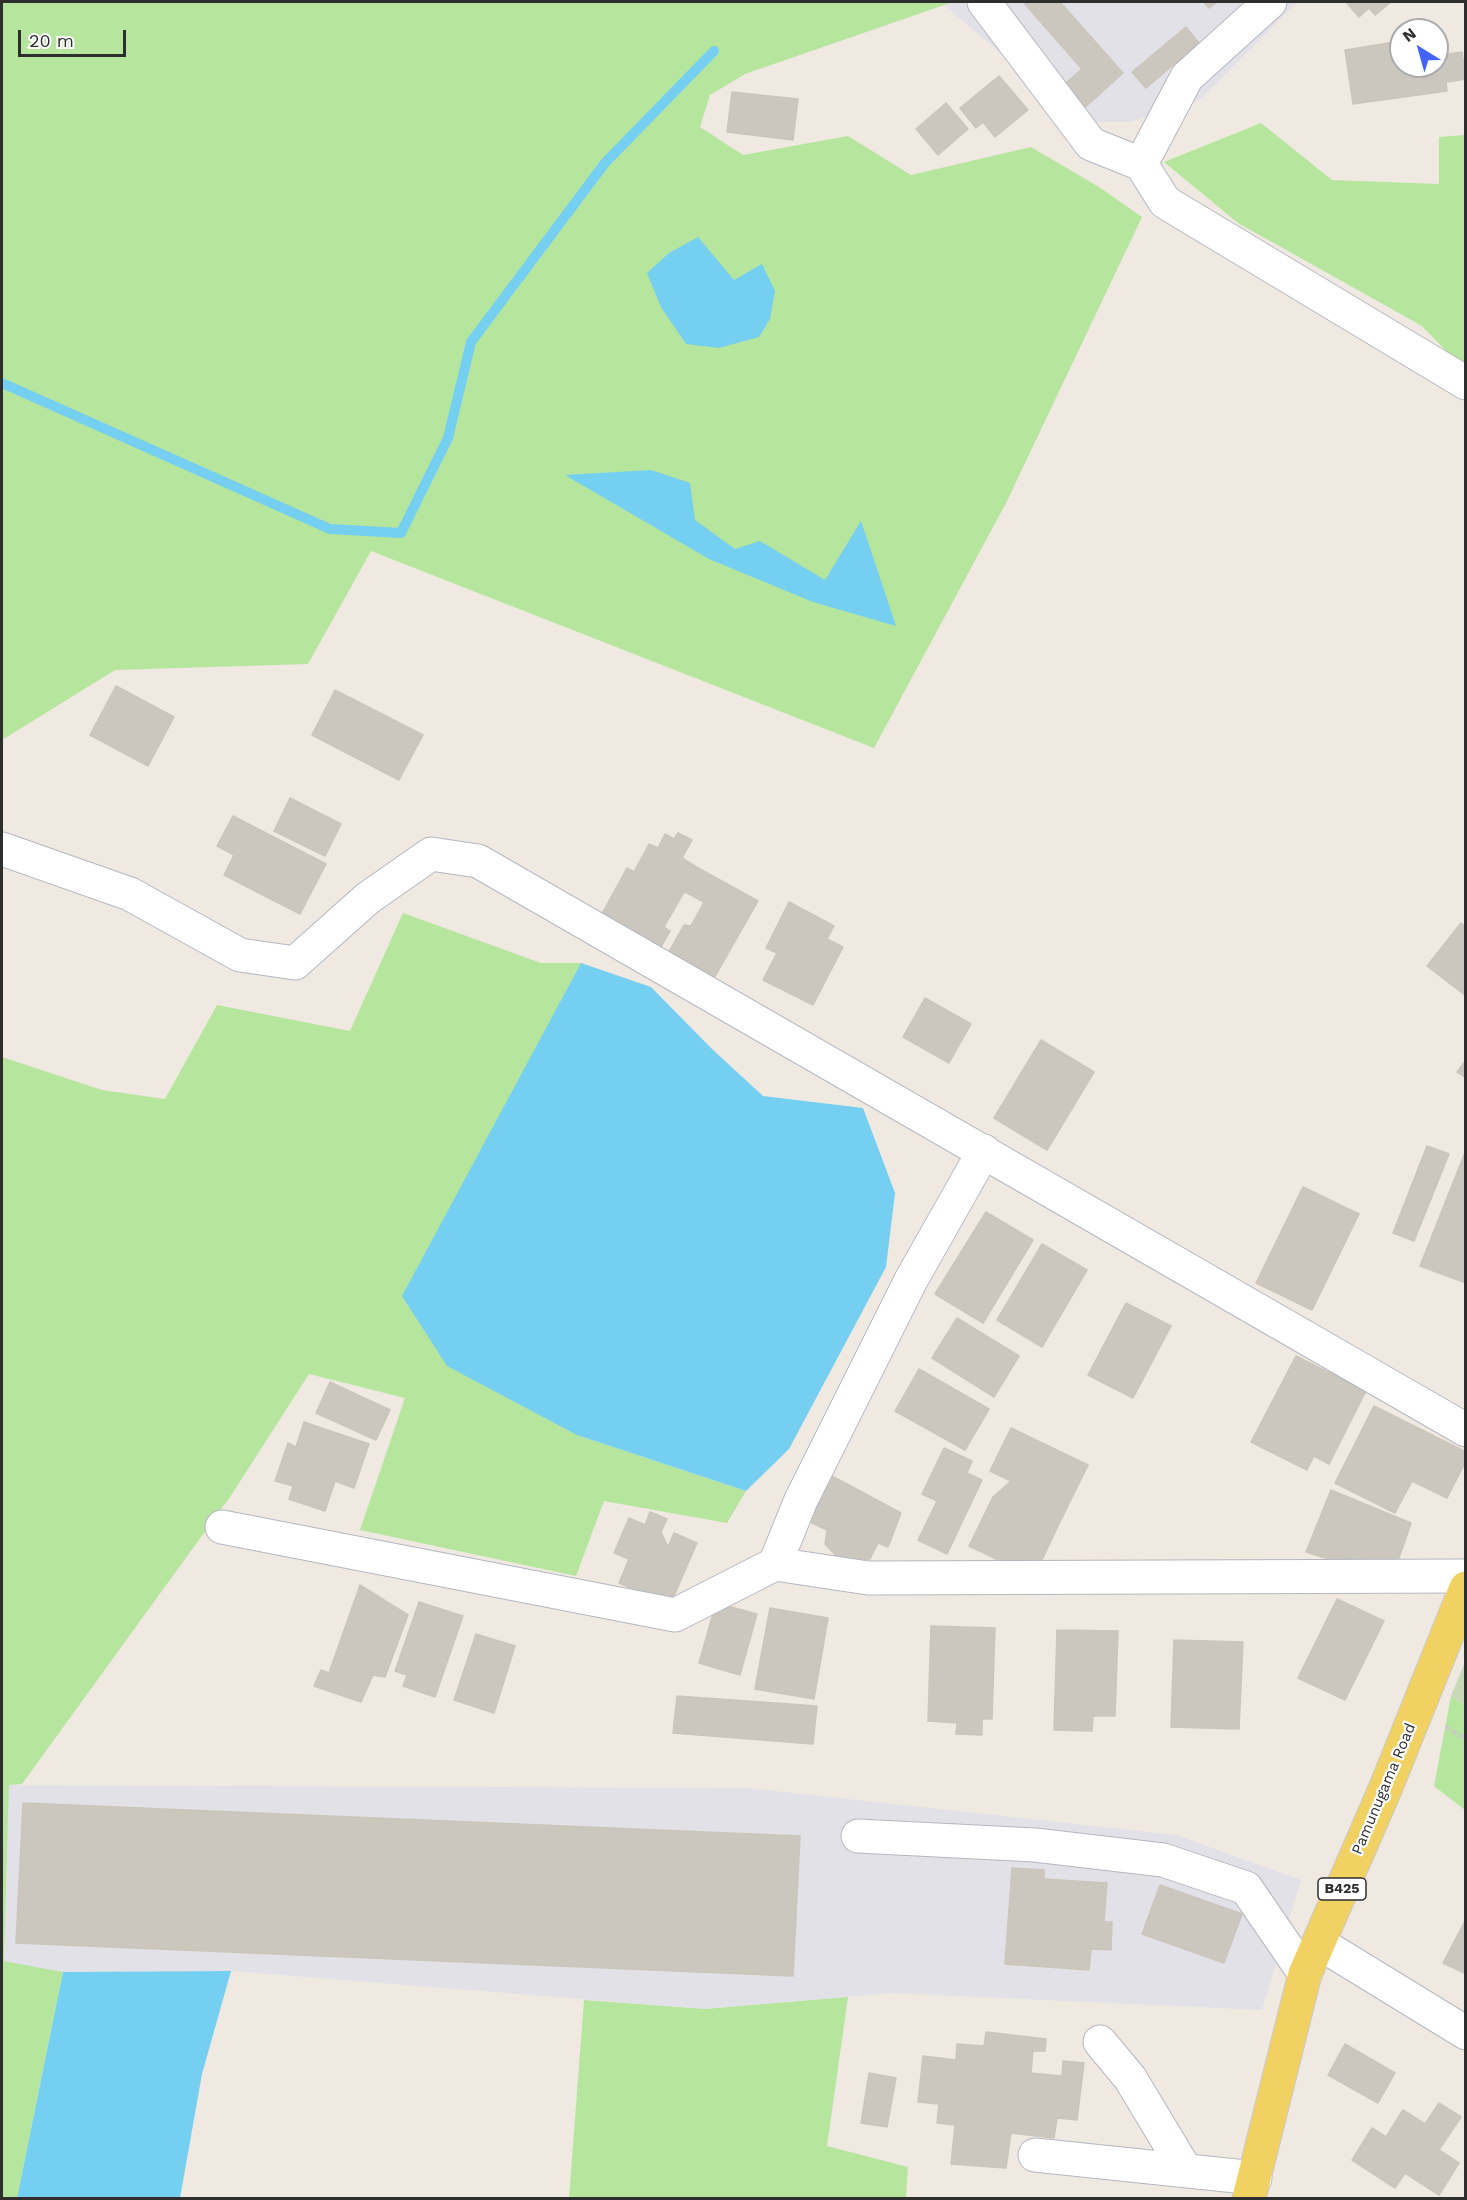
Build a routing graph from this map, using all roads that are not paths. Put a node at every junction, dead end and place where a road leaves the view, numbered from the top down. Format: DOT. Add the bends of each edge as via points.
graph roads {
  1 [pos="984,2"];
  2 [pos="1270,2"];
  3 [pos="1141,164"];
  4 [pos="1466,383"];
  5 [pos="2,849"];
  6 [pos="984,1151"];
  7 [pos="1466,1430"];
  8 [pos="222,1527"];
  9 [pos="775,1564"];
  10 [pos="1466,1576"];
  11 [pos="1466,1588"];
  12 [pos="858,1836"];
  13 [pos="1319,1943"];
  14 [pos="1305,1974"];
  15 [pos="1466,2033"];
  16 [pos="1100,2042"];
  17 [pos="1035,2156"];
  18 [pos="1186,2171"];
  19 [pos="1252,2188"];
  1 -- 3 [label="street" via="1091,144"];
  2 -- 3 [label="street" via="1187,77"];
  3 -- 4 [label="street" via="1165,202"];
  5 -- 6 [label="street" via="130,894 240,955 295,963 369,898 431,854 478,861"];
  6 -- 7 [label="street"];
  6 -- 9 [label="street" via="911,1280 801,1500"];
  8 -- 9 [label="street" via="675,1615"];
  9 -- 10 [label="street" via="868,1578"];
  11 -- 13 [label="main road, Pamunugama Road / B425"];
  12 -- 14 [label="street" via="1035,1845 1163,1860 1246,1888"];
  13 -- 14 [label="main road, Pamunugama Road / B425"];
  13 -- 15 [label="street"];
  14 -- 19 [label="main road, Pamunugama Road / B425"];
  16 -- 18 [label="street" via="1130,2078"];
  17 -- 18 [label="street"];
  18 -- 19 [label="street"];
}
